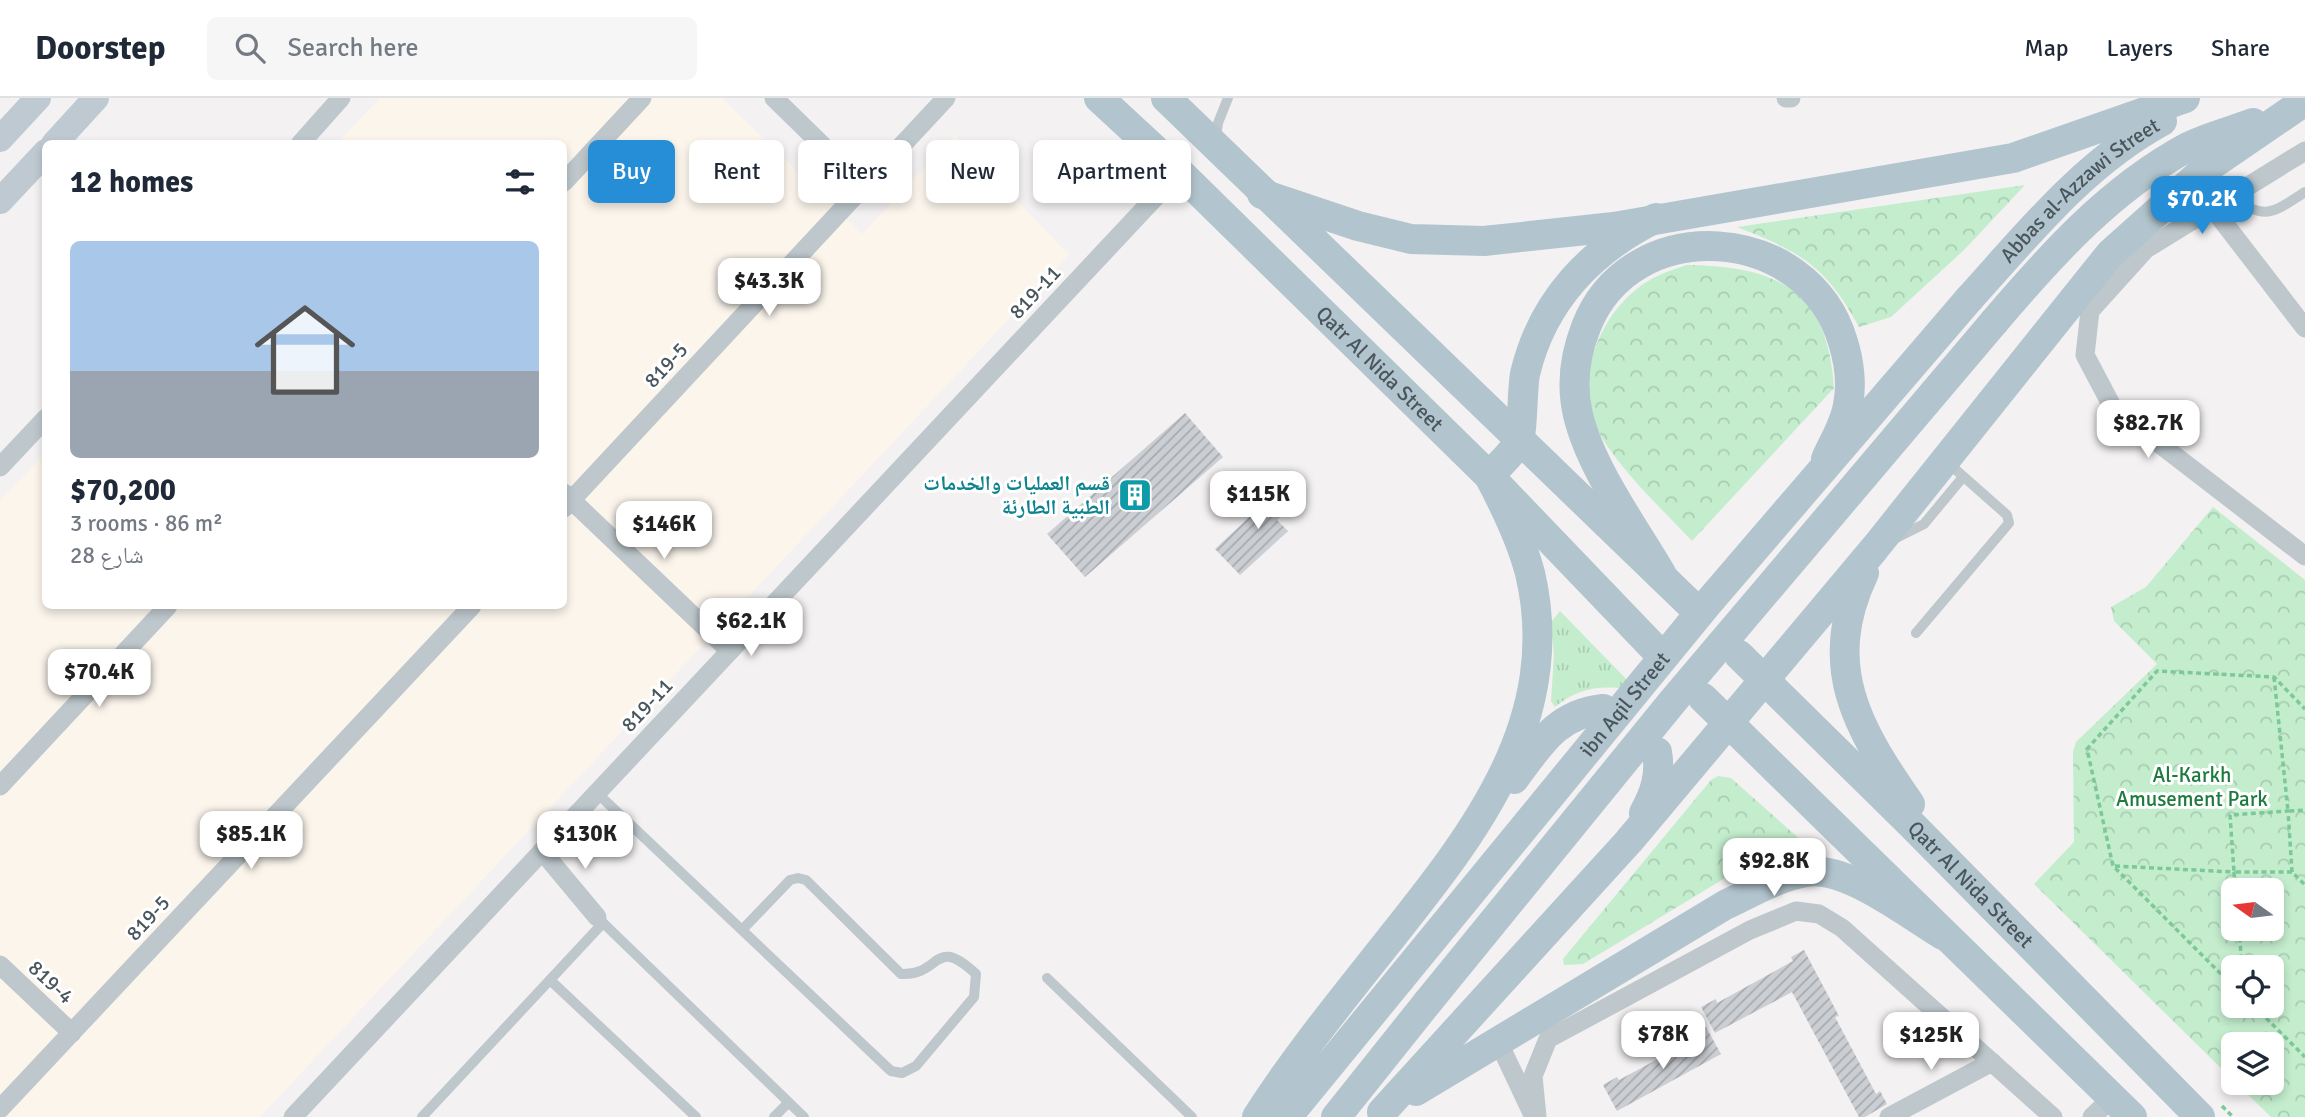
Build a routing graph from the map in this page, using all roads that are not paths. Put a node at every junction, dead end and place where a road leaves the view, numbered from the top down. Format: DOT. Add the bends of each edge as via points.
graph roads {
  1 [pos="38,98"];
  2 [pos="96,98"];
  3 [pos="341,98"];
  4 [pos="642,98"];
  5 [pos="774,98"];
  6 [pos="1099,98"];
  7 [pos="1166,98"];
  8 [pos="1218,98"];
  9 [pos="1228,98"];
  10 [pos="2185,98"];
  11 [pos="2205,98"];
  12 [pos="947,99"];
  13 [pos="2305,99"];
  14 [pos="1222,110"];
  15 [pos="0,139"];
  16 [pos="58,140"];
  17 [pos="304,140"];
  18 [pos="817,140"];
  19 [pos="908,140"];
  20 [pos="1144,140"];
  21 [pos="1217,149"];
  22 [pos="2305,151"];
  23 [pos="42,156"];
  24 [pos="567,179"];
  25 [pos="1191,184"];
  26 [pos="2305,192"];
  27 [pos="1262,194"];
  28 [pos="0,201"];
  29 [pos="2219,201"];
  30 [pos="848,203"];
  31 [pos="1150,203"];
  32 [pos="1656,218"];
  33 [pos="1969,299"];
  34 [pos="1994,322"];
  35 [pos="2305,328"];
  36 [pos="42,422"];
  37 [pos="1519,442"];
  38 [pos="0,467"];
  39 [pos="1954,468"];
  40 [pos="1821,470"];
  41 [pos="1489,476"];
  42 [pos="567,499"];
  43 [pos="567,501"];
  44 [pos="1876,547"];
  45 [pos="2305,556"];
  46 [pos="1662,575"];
  47 [pos="1690,604"];
  48 [pos="165,609"];
  49 [pos="469,609"];
  50 [pos="1916,633"];
  51 [pos="1654,648"];
  52 [pos="730,651"];
  53 [pos="1739,655"];
  54 [pos="1764,681"];
  55 [pos="1703,698"];
  56 [pos="1603,709"];
  57 [pos="1727,723"];
  58 [pos="1657,752"];
  59 [pos="0,786"];
  60 [pos="597,793"];
  61 [pos="1629,841"];
  62 [pos="1461,850"];
  63 [pos="542,851"];
  64 [pos="1956,871"];
  65 [pos="600,920"];
  66 [pos="742,930"];
  67 [pos="1943,935"];
  68 [pos="0,965"];
  69 [pos="1047,978"];
  70 [pos="550,980"];
  71 [pos="72,1033"];
  72 [pos="1498,1041"];
  73 [pos="1992,1062"];
  74 [pos="1293,1063"];
  75 [pos="788,1103"];
  76 [pos="0,1109"];
  77 [pos="2112,1110"];
  78 [pos="1380,1115"];
  79 [pos="293,1117"];
  80 [pos="422,1117"];
  81 [pos="696,1117"];
  82 [pos="774,1117"];
  83 [pos="804,1117"];
  84 [pos="1192,1117"];
  85 [pos="1246,1117"];
  86 [pos="1257,1117"];
  87 [pos="1287,1117"];
  88 [pos="1336,1117"];
  89 [pos="1535,1117"];
  90 [pos="1889,1117"];
  91 [pos="2053,1117"];
  92 [pos="2200,1117"];
  1 -- 15 [label="main road"];
  2 -- 16 [label="main road"];
  3 -- 17 [label="street"];
  4 -- 24 [label="street"];
  5 -- 18 [label="street"];
  6 -- 20 [label="main road, Qatr Al Nida Street"];
  7 -- 21 [label="main road, Qatr Al Nida Street"];
  8 -- 14 [label="lane"];
  9 -- 14 [label="lane"];
  10 -- 32 [label="main road" via="2013,159"];
  11 -- 33 [label="main road, Abbas al-Azzawi Street" via="2098,163"];
  12 -- 19 [label="street, 819-5"];
  13 -- 34 [label="main road, Abbas al-Azzawi Street" via="2189,147 2106,203 2056,250"];
  13 -- 39 [label="main road" via="2203,171 2110,254"];
  14 -- 21 [label="lane"];
  21 -- 27 [label="main road, Qatr Al Nida Street"];
  22 -- 29 [label="street"];
  23 -- 28 [label="main road"];
  25 -- 41 [label="main road, Qatr Al Nida Street"];
  26 -- 29 [label="lane" via="2276,211 2256,213"];
  27 -- 32 [label="main road" via="1411,239 1484,241"];
  27 -- 37 [label="main road, Qatr Al Nida Street"];
  29 -- 35 [label="street"];
  29 -- 45 [label="street" via="2146,249 2090,311 2085,355 2113,408"];
  30 -- 42 [label="street, 819-5"];
  31 -- 52 [label="street, 819-11"];
  32 -- 37 [label="main road" via="1596,254 1551,308 1525,374"];
  33 -- 40 [label="main road, ibn Aqil Street, bridge"];
  34 -- 88 [label="main road, ibn Aqil Street, bridge" via="1673,701"];
  36 -- 38 [label="street"];
  37 -- 41 [label="main road"];
  37 -- 46 [label="main road, Qatr Al Nida Street"];
  39 -- 44 [label="main road"];
  39 -- 50 [label="lane" via="2007,515 2009,523"];
  40 -- 46 [label="main road" via="1843,423 1850,380 1839,327 1801,276 1770,257 1708,245 1675,249 1637,266 1610,288 1590,315 1577,350 1574,384 1578,416 1602,471"];
  40 -- 87 [label="main road, ibn Aqil Street, bridge"];
  41 -- 51 [label="main road, Qatr Al Nida Street"];
  41 -- 62 [label="main road" via="1514,523 1530,575 1536,628 1534,681 1511,758"];
  43 -- 52 [label="street"];
  44 -- 54 [label="main road"];
  44 -- 64 [label="main road" via="1853,595 1845,632 1845,672 1853,711 1885,769"];
  46 -- 47 [label="main road, Qatr Al Nida Street"];
  48 -- 59 [label="street"];
  49 -- 71 [label="street, 819-5"];
  52 -- 60 [label="street, 819-11"];
  53 -- 54 [label="main road, Qatr Al Nida Street"];
  54 -- 57 [label="main road"];
  54 -- 64 [label="main road, Qatr Al Nida Street"];
  55 -- 57 [label="main road"];
  56 -- 62 [label="main road" via="1582,711 1547,736"];
  57 -- 61 [label="main road"];
  57 -- 67 [label="main road"];
  58 -- 61 [label="main road" via="1655,792"];
  60 -- 63 [label="street, 819-11"];
  60 -- 66 [label="lane"];
  61 -- 78 [label="main road"];
  62 -- 74 [label="main road"];
  63 -- 65 [label="street"];
  63 -- 79 [label="street, 819-11"];
  64 -- 92 [label="main road, Qatr Al Nida Street"];
  65 -- 70 [label="lane"];
  65 -- 75 [label="lane"];
  66 -- 66 [label="lane" via="891,1071 902,1073 916,1066 974,997 976,974 957,956 947,955 914,975 901,975 806,880 790,880"];
  67 -- 72 [label="main road" via="1858,884 1808,872 1774,881 1725,905"];
  67 -- 77 [label="main road"];
  68 -- 71 [label="street, 819-4"];
  69 -- 84 [label="lane"];
  70 -- 80 [label="lane"];
  70 -- 81 [label="lane"];
  71 -- 76 [label="street, 819-5"];
  72 -- 78 [label="main road"];
  72 -- 89 [label="street"];
  73 -- 89 [label="street" via="1842,928 1819,914 1796,911 1750,930 1548,1039 1533,1076"];
  73 -- 90 [label="street"];
  73 -- 91 [label="street"];
  74 -- 85 [label="lane"];
  74 -- 86 [label="main road"];
  75 -- 82 [label="lane"];
  75 -- 83 [label="lane"];
}
